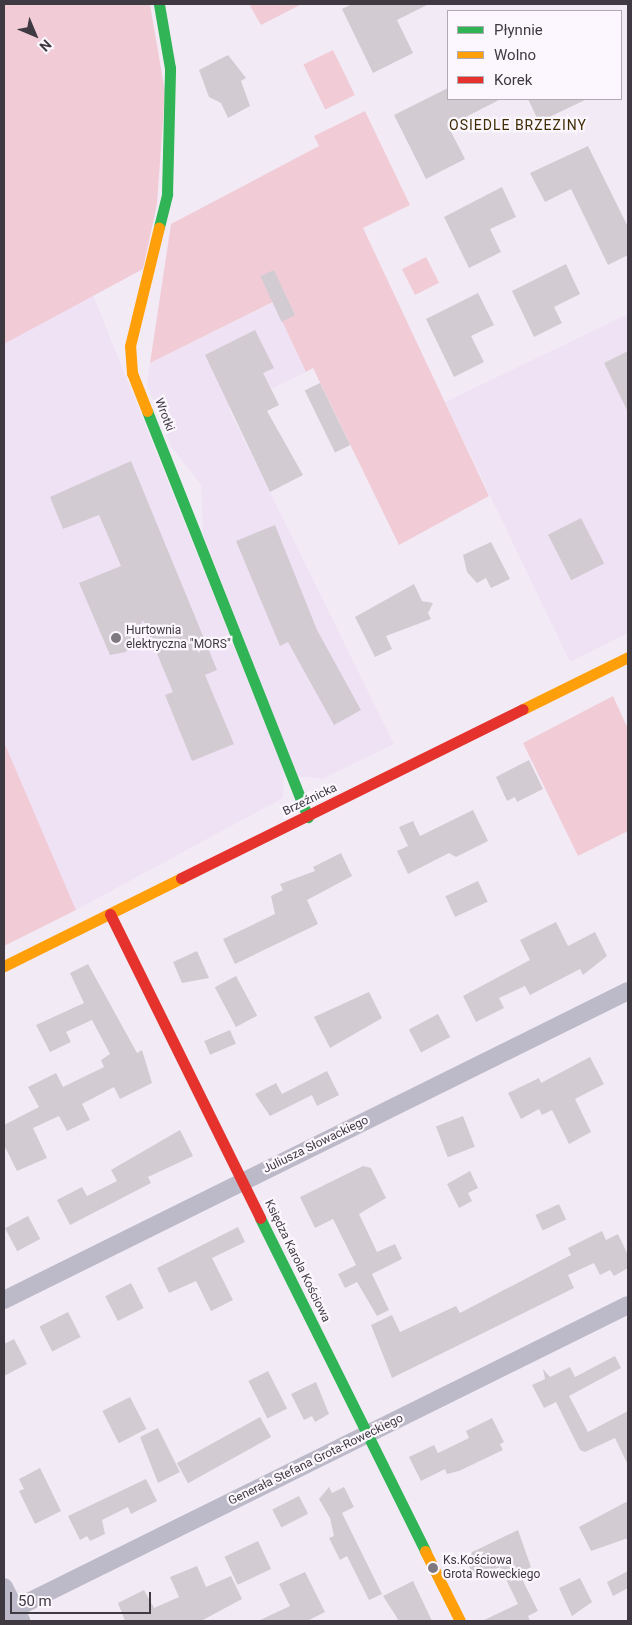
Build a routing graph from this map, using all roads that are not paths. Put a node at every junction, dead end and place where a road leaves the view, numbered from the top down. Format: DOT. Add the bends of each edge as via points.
graph roads {
  1 [pos="159,4"];
  2 [pos="628,657"];
  3 [pos="308,817"];
  4 [pos="110,914"];
  5 [pos="4,966"];
  6 [pos="628,991"];
  7 [pos="242,1182"];
  8 [pos="4,1300"];
  9 [pos="628,1305"];
  10 [pos="368,1434"];
  11 [pos="4,1588"];
  12 [pos="13,1615"];
  13 [pos="460,1621"];
  1 -- 3 [label="street, Wrotki" via="170,68 167,194 130,346 131,366"];
  2 -- 3 [label="street, Brzeźnicka"];
  3 -- 4 [label="street, Brzeźnicka"];
  4 -- 5 [label="street, Brzeźnicka"];
  4 -- 7 [label="street, Księdza Karola Kościowa"];
  6 -- 7 [label="street, Juliusza Słowackiego"];
  7 -- 8 [label="street, Juliusza Słowackiego"];
  7 -- 10 [label="street, Księdza Karola Kościowa"];
  9 -- 10 [label="street, Generała Stefana Grota-Roweckiego"];
  10 -- 12 [label="street, Generała Stefana Grota-Roweckiego"];
  10 -- 13 [label="street, Księdza Karola Kościowa"];
  11 -- 12 [label="street"];
}
